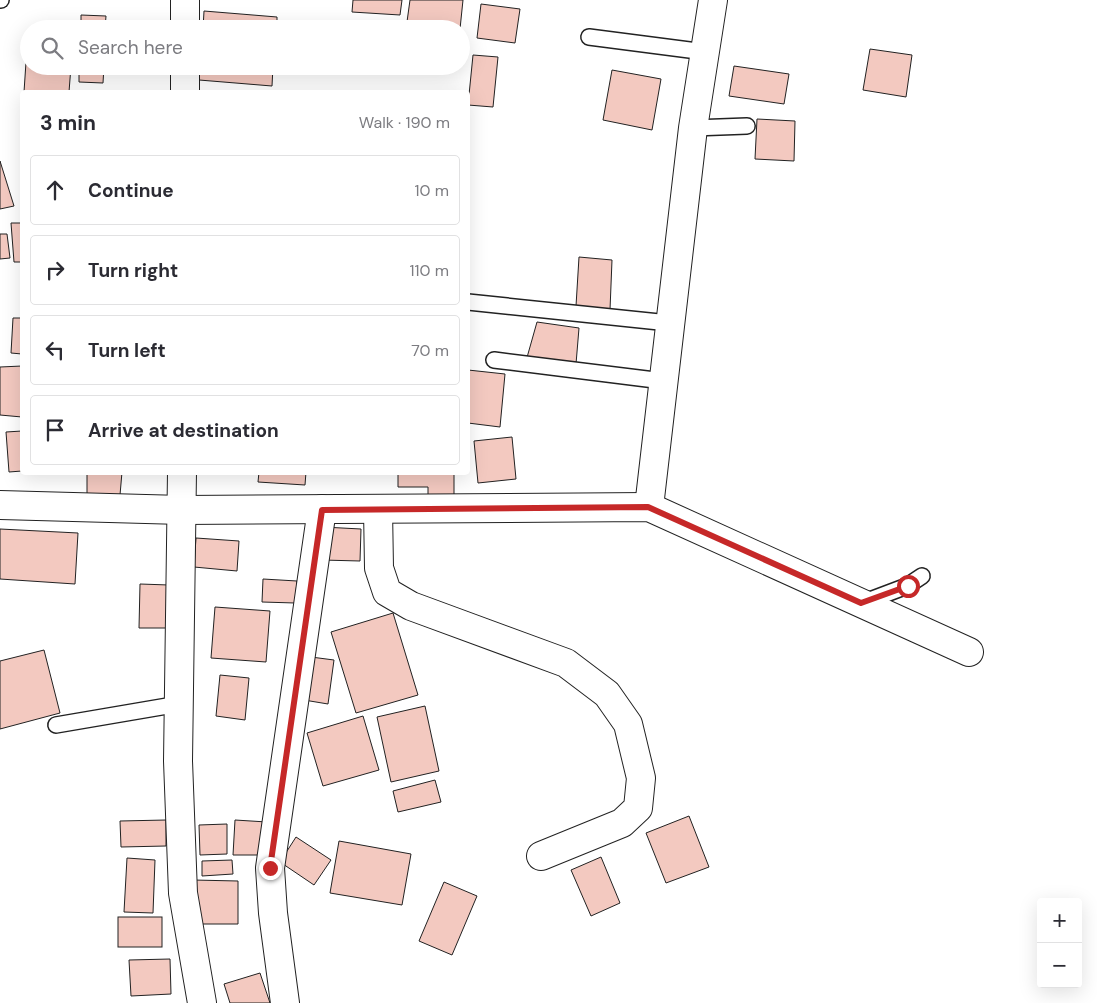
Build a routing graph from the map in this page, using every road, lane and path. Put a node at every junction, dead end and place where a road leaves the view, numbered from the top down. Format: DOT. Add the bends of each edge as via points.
graph roads {
  1 [pos="185,0"];
  2 [pos="713,0"];
  3 [pos="185,20"];
  4 [pos="589,38"];
  5 [pos="705,52"];
  6 [pos="185,75"];
  7 [pos="184,90"];
  8 [pos="748,126"];
  9 [pos="693,128"];
  10 [pos="470,302"];
  11 [pos="669,323"];
  12 [pos="494,360"];
  13 [pos="663,381"];
  14 [pos="182,475"];
  15 [pos="0,505"];
  16 [pos="648,507"];
  17 [pos="378,509"];
  18 [pos="182,510"];
  19 [pos="322,510"];
  20 [pos="922,576"];
  21 [pos="861,603"];
  22 [pos="969,652"];
  23 [pos="179,704"];
  24 [pos="56,725"];
  25 [pos="541,856"];
  26 [pos="202,1003"];
  27 [pos="285,1003"];
  1 -- 3 [label="street"];
  2 -- 5 [label="street"];
  4 -- 5 [label="lane"];
  5 -- 9 [label="street"];
  6 -- 7 [label="street"];
  8 -- 9 [label="lane"];
  9 -- 11 [label="street"];
  10 -- 11 [label="lane"];
  11 -- 13 [label="street"];
  12 -- 13 [label="lane"];
  13 -- 16 [label="street"];
  14 -- 18 [label="street"];
  15 -- 18 [label="street"];
  16 -- 17 [label="street"];
  16 -- 21 [label="street"];
  17 -- 19 [label="street"];
  17 -- 25 [label="street" via="379,568 387,592 410,606 566,663 608,694 628,724 641,778 638,808 622,823"];
  18 -- 19 [label="street"];
  18 -- 23 [label="street"];
  19 -- 27 [label="street" via="270,868"];
  20 -- 21 [label="lane" via="908,586"];
  21 -- 22 [label="street"];
  23 -- 24 [label="lane"];
  23 -- 26 [label="street" via="183,893"];
}
